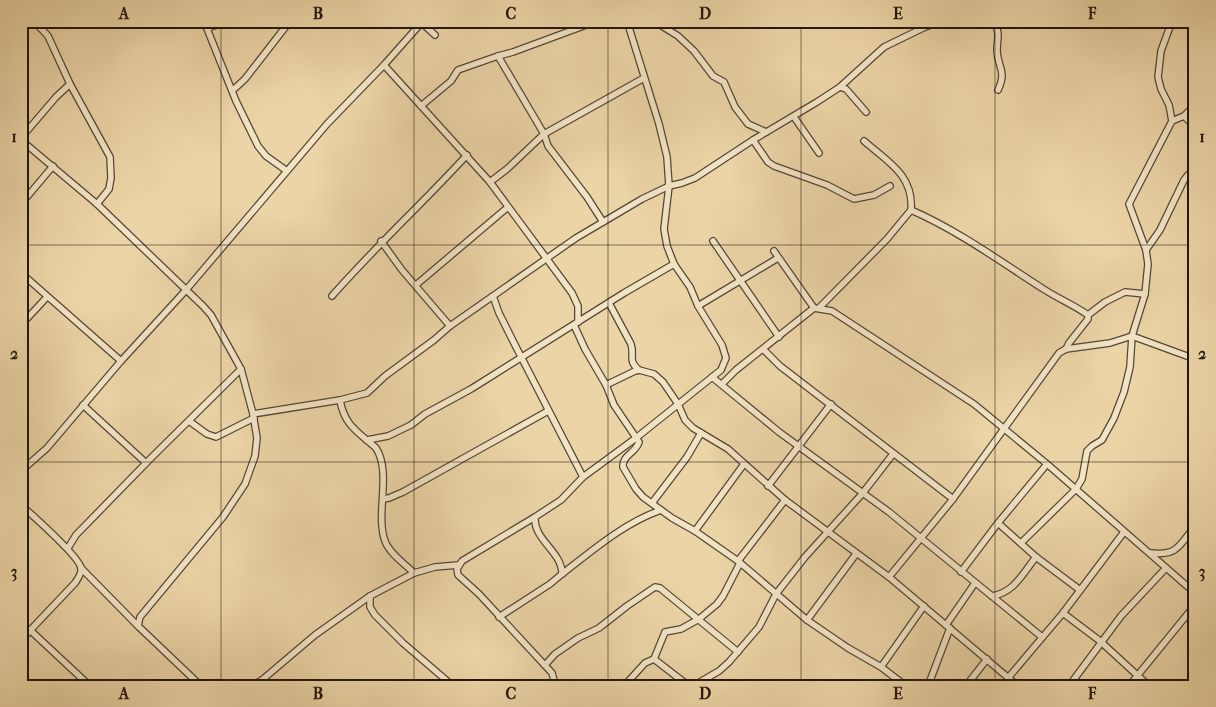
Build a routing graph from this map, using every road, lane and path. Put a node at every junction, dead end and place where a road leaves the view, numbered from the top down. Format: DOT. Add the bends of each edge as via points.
graph roads {
  1 [pos="34,21"];
  2 [pos="204,21"];
  3 [pos="231,21"];
  4 [pos="290,21"];
  5 [pos="597,21"];
  6 [pos="627,21"];
  7 [pos="654,21"];
  8 [pos="941,21"];
  9 [pos="992,21"];
  10 [pos="1172,21"];
  11 [pos="422,22"];
  12 [pos="206,28"];
  13 [pos="435,35"];
  14 [pos="498,56"];
  15 [pos="384,65"];
  16 [pos="644,78"];
  17 [pos="70,84"];
  18 [pos="840,87"];
  19 [pos="233,90"];
  20 [pos="998,90"];
  21 [pos="1195,105"];
  22 [pos="421,106"];
  23 [pos="866,112"];
  24 [pos="794,116"];
  25 [pos="1184,116"];
  26 [pos="1172,121"];
  27 [pos="1195,127"];
  28 [pos="766,132"];
  29 [pos="544,134"];
  30 [pos="21,139"];
  31 [pos="752,140"];
  32 [pos="864,141"];
  33 [pos="819,153"];
  34 [pos="467,155"];
  35 [pos="53,166"];
  36 [pos="288,171"];
  37 [pos="1195,172"];
  38 [pos="490,182"];
  39 [pos="669,186"];
  40 [pos="890,186"];
  41 [pos="21,204"];
  42 [pos="97,204"];
  43 [pos="508,207"];
  44 [pos="911,210"];
  45 [pos="603,222"];
  46 [pos="381,241"];
  47 [pos="714,241"];
  48 [pos="1146,250"];
  49 [pos="774,251"];
  50 [pos="547,258"];
  51 [pos="778,258"];
  52 [pos="674,264"];
  53 [pos="21,273"];
  54 [pos="739,280"];
  55 [pos="416,285"];
  56 [pos="186,290"];
  57 [pos="1145,294"];
  58 [pos="332,296"];
  59 [pos="493,296"];
  60 [pos="47,297"];
  61 [pos="609,303"];
  62 [pos="698,306"];
  63 [pos="817,308"];
  64 [pos="1088,315"];
  65 [pos="576,324"];
  66 [pos="21,325"];
  67 [pos="450,326"];
  68 [pos="1132,336"];
  69 [pos="778,337"];
  70 [pos="1066,349"];
  71 [pos="764,350"];
  72 [pos="522,356"];
  73 [pos="1195,359"];
  74 [pos="121,361"];
  75 [pos="241,369"];
  76 [pos="639,370"];
  77 [pos="712,377"];
  78 [pos="722,384"];
  79 [pos="606,385"];
  80 [pos="340,400"];
  81 [pos="678,404"];
  82 [pos="831,404"];
  83 [pos="83,405"];
  84 [pos="548,411"];
  85 [pos="253,416"];
  86 [pos="189,421"];
  87 [pos="1003,429"];
  88 [pos="701,434"];
  89 [pos="636,438"];
  90 [pos="367,440"];
  91 [pos="798,446"];
  92 [pos="893,454"];
  93 [pos="146,463"];
  94 [pos="744,464"];
  95 [pos="1048,464"];
  96 [pos="21,472"];
  97 [pos="583,477"];
  98 [pos="768,486"];
  99 [pos="1076,489"];
  100 [pos="862,494"];
  101 [pos="383,499"];
  102 [pos="953,499"];
  103 [pos="785,500"];
  104 [pos="652,503"];
  105 [pos="21,505"];
  106 [pos="661,510"];
  107 [pos="535,517"];
  108 [pos="998,523"];
  109 [pos="1195,526"];
  110 [pos="696,531"];
  111 [pos="827,532"];
  112 [pos="1124,532"];
  113 [pos="920,538"];
  114 [pos="1021,544"];
  115 [pos="68,548"];
  116 [pos="1150,553"];
  117 [pos="856,554"];
  118 [pos="1036,557"];
  119 [pos="739,562"];
  120 [pos="458,565"];
  121 [pos="81,568"];
  122 [pos="1166,568"];
  123 [pos="961,572"];
  124 [pos="414,573"];
  125 [pos="562,574"];
  126 [pos="889,577"];
  127 [pos="975,583"];
  128 [pos="1080,590"];
  129 [pos="1195,593"];
  130 [pos="776,594"];
  131 [pos="370,596"];
  132 [pos="992,596"];
  133 [pos="1195,605"];
  134 [pos="924,606"];
  135 [pos="1063,612"];
  136 [pos="499,617"];
  137 [pos="699,619"];
  138 [pos="807,620"];
  139 [pos="138,626"];
  140 [pos="948,626"];
  141 [pos="31,631"];
  142 [pos="1042,637"];
  143 [pos="21,640"];
  144 [pos="1100,642"];
  145 [pos="738,652"];
  146 [pos="654,659"];
  147 [pos="987,659"];
  148 [pos="545,665"];
  149 [pos="881,667"];
  150 [pos="1137,676"];
  151 [pos="1008,678"];
  152 [pos="685,684"];
  153 [pos="90,686"];
  154 [pos="201,686"];
  155 [pos="246,686"];
  156 [pos="453,686"];
  157 [pos="553,686"];
  158 [pos="624,686"];
  159 [pos="906,686"];
  160 [pos="928,686"];
  161 [pos="966,686"];
  162 [pos="1018,686"];
  163 [pos="1068,686"];
  164 [pos="1129,686"];
  165 [pos="1149,686"];
  1 -- 17 [label="street" via="48,36"];
  2 -- 12 [label="street"];
  3 -- 12 [label="street"];
  4 -- 19 [label="street" via="245,80"];
  5 -- 14 [label="street"];
  6 -- 16 [label="street"];
  7 -- 28 [label="street" via="678,36 713,76 724,82 735,107 748,124"];
  8 -- 18 [label="street" via="884,47"];
  9 -- 20 [label="street" via="998,32 1002,75"];
  10 -- 26 [label="street" via="1161,51 1158,77"];
  11 -- 13 [label="street"];
  11 -- 15 [label="street"];
  12 -- 19 [label="street"];
  14 -- 22 [label="street" via="458,70 451,81"];
  14 -- 29 [label="street"];
  15 -- 22 [label="street"];
  15 -- 36 [label="street" via="327,124"];
  16 -- 29 [label="street"];
  16 -- 39 [label="street" via="667,157"];
  17 -- 30 [label="street"];
  17 -- 42 [label="street" via="110,157 109,188"];
  18 -- 23 [label="street" via="846,89"];
  18 -- 24 [label="street"];
  19 -- 36 [label="street" via="258,146 266,156"];
  21 -- 25 [label="street"];
  22 -- 34 [label="street"];
  24 -- 28 [label="street"];
  24 -- 33 [label="street"];
  25 -- 26 [label="street"];
  25 -- 27 [label="street"];
  26 -- 48 [label="street" via="1128,204"];
  28 -- 31 [label="street"];
  29 -- 38 [label="street"];
  29 -- 45 [label="street" via="548,146"];
  30 -- 35 [label="street"];
  31 -- 39 [label="street" via="695,178"];
  31 -- 40 [label="street" via="774,166 828,185 854,199 874,195"];
  32 -- 44 [label="street" via="905,177 911,196"];
  34 -- 38 [label="street"];
  34 -- 46 [label="street"];
  35 -- 41 [label="street"];
  35 -- 42 [label="street"];
  36 -- 56 [label="street"];
  37 -- 48 [label="street" via="1184,180 1160,230"];
  38 -- 43 [label="street"];
  39 -- 45 [label="street"];
  39 -- 52 [label="street" via="664,229"];
  42 -- 56 [label="street"];
  43 -- 50 [label="street"];
  43 -- 55 [label="street"];
  44 -- 63 [label="street" via="887,239"];
  44 -- 64 [label="street"];
  45 -- 50 [label="street"];
  46 -- 55 [label="street"];
  46 -- 58 [label="street"];
  47 -- 54 [label="street"];
  48 -- 57 [label="street"];
  49 -- 51 [label="street"];
  50 -- 59 [label="street"];
  50 -- 65 [label="street" via="576,300"];
  51 -- 54 [label="street"];
  51 -- 63 [label="street"];
  52 -- 61 [label="street"];
  52 -- 62 [label="street"];
  53 -- 60 [label="street"];
  54 -- 62 [label="street"];
  54 -- 69 [label="street"];
  55 -- 67 [label="street"];
  56 -- 74 [label="street"];
  56 -- 75 [label="street" via="211,316"];
  57 -- 64 [label="street" via="1125,292"];
  57 -- 68 [label="street"];
  59 -- 67 [label="street"];
  59 -- 72 [label="street"];
  60 -- 66 [label="street"];
  60 -- 74 [label="street"];
  61 -- 65 [label="street"];
  61 -- 76 [label="street" via="631,344 632,362"];
  62 -- 77 [label="street" via="722,345 726,358 721,370"];
  63 -- 69 [label="street"];
  63 -- 87 [label="street" via="832,311 974,404"];
  64 -- 70 [label="street"];
  65 -- 72 [label="street"];
  65 -- 79 [label="street"];
  67 -- 80 [label="street" via="368,393"];
  68 -- 70 [label="street" via="1110,343"];
  68 -- 73 [label="street"];
  68 -- 99 [label="street" via="1124,392 1102,440 1087,451 1082,479"];
  69 -- 71 [label="street"];
  70 -- 87 [label="street" via="1050,364"];
  71 -- 78 [label="street"];
  71 -- 82 [label="street"];
  72 -- 84 [label="street"];
  72 -- 90 [label="street" via="411,425 388,436"];
  74 -- 83 [label="street"];
  75 -- 85 [label="street"];
  75 -- 86 [label="street"];
  76 -- 79 [label="street"];
  76 -- 81 [label="street" via="654,374"];
  77 -- 78 [label="street"];
  77 -- 81 [label="street"];
  78 -- 91 [label="street"];
  79 -- 89 [label="street" via="614,405"];
  80 -- 85 [label="street"];
  80 -- 90 [label="street" via="347,422"];
  81 -- 88 [label="street" via="685,420"];
  81 -- 89 [label="street"];
  82 -- 91 [label="street"];
  82 -- 92 [label="street"];
  83 -- 93 [label="street"];
  83 -- 96 [label="street"];
  84 -- 97 [label="street"];
  84 -- 101 [label="street" via="403,492"];
  85 -- 86 [label="street" via="216,437"];
  85 -- 139 [label="street" via="257,438 245,484 223,517 140,617"];
  86 -- 93 [label="street"];
  87 -- 95 [label="street"];
  87 -- 102 [label="street"];
  88 -- 94 [label="street" via="728,449"];
  88 -- 104 [label="street"];
  89 -- 97 [label="street"];
  89 -- 104 [label="street" via="638,445 623,460 623,467 636,489"];
  90 -- 101 [label="street" via="376,448 381,461"];
  91 -- 98 [label="street"];
  91 -- 100 [label="street"];
  92 -- 100 [label="street"];
  92 -- 102 [label="street"];
  93 -- 115 [label="street" via="76,535"];
  94 -- 98 [label="street"];
  94 -- 110 [label="street"];
  95 -- 99 [label="street"];
  95 -- 108 [label="street"];
  97 -- 107 [label="street" via="561,500"];
  98 -- 103 [label="street"];
  99 -- 112 [label="street"];
  99 -- 114 [label="street"];
  100 -- 111 [label="street"];
  100 -- 113 [label="street"];
  101 -- 124 [label="street" via="385,541"];
  102 -- 113 [label="street"];
  103 -- 111 [label="street"];
  103 -- 119 [label="street"];
  104 -- 106 [label="street"];
  105 -- 115 [label="street"];
  106 -- 110 [label="street"];
  106 -- 125 [label="street" via="615,534"];
  107 -- 120 [label="street"];
  107 -- 125 [label="street" via="535,528 559,560"];
  108 -- 114 [label="street"];
  108 -- 123 [label="street"];
  109 -- 116 [label="street" via="1175,550 1164,554"];
  110 -- 119 [label="street"];
  111 -- 117 [label="street"];
  111 -- 130 [label="street"];
  112 -- 116 [label="street"];
  112 -- 128 [label="street"];
  113 -- 123 [label="street"];
  113 -- 126 [label="street"];
  114 -- 118 [label="street"];
  115 -- 121 [label="street"];
  116 -- 122 [label="street"];
  117 -- 126 [label="street"];
  117 -- 138 [label="street"];
  118 -- 128 [label="street"];
  118 -- 132 [label="street" via="1010,590"];
  119 -- 130 [label="street"];
  119 -- 137 [label="street" via="723,596"];
  120 -- 124 [label="street"];
  120 -- 136 [label="street" via="458,575"];
  121 -- 139 [label="street"];
  121 -- 141 [label="street" via="75,582"];
  122 -- 129 [label="street"];
  122 -- 144 [label="street"];
  123 -- 127 [label="street"];
  124 -- 131 [label="street"];
  125 -- 136 [label="street"];
  126 -- 134 [label="street"];
  127 -- 132 [label="street"];
  127 -- 140 [label="street"];
  128 -- 135 [label="street"];
  130 -- 138 [label="street"];
  130 -- 145 [label="street" via="759,627"];
  131 -- 155 [label="street" via="315,635 262,680"];
  131 -- 156 [label="street" via="370,607 375,615"];
  132 -- 142 [label="street"];
  133 -- 150 [label="street"];
  134 -- 140 [label="street"];
  134 -- 149 [label="street"];
  135 -- 142 [label="street"];
  135 -- 144 [label="street"];
  136 -- 148 [label="street"];
  137 -- 145 [label="street"];
  137 -- 146 [label="street" via="681,629 665,632"];
  137 -- 148 [label="street" via="655,587 599,628 555,654"];
  138 -- 149 [label="street"];
  139 -- 154 [label="street"];
  140 -- 147 [label="street"];
  140 -- 160 [label="street"];
  141 -- 143 [label="street"];
  141 -- 153 [label="street"];
  142 -- 151 [label="street"];
  144 -- 150 [label="street"];
  144 -- 163 [label="street"];
  145 -- 152 [label="street" via="720,671 696,684"];
  146 -- 152 [label="street"];
  146 -- 158 [label="street" via="644,663"];
  147 -- 151 [label="street"];
  147 -- 161 [label="street"];
  148 -- 157 [label="street" via="552,673"];
  149 -- 159 [label="street"];
  150 -- 164 [label="street"];
  150 -- 165 [label="street"];
  151 -- 162 [label="street"];
}
